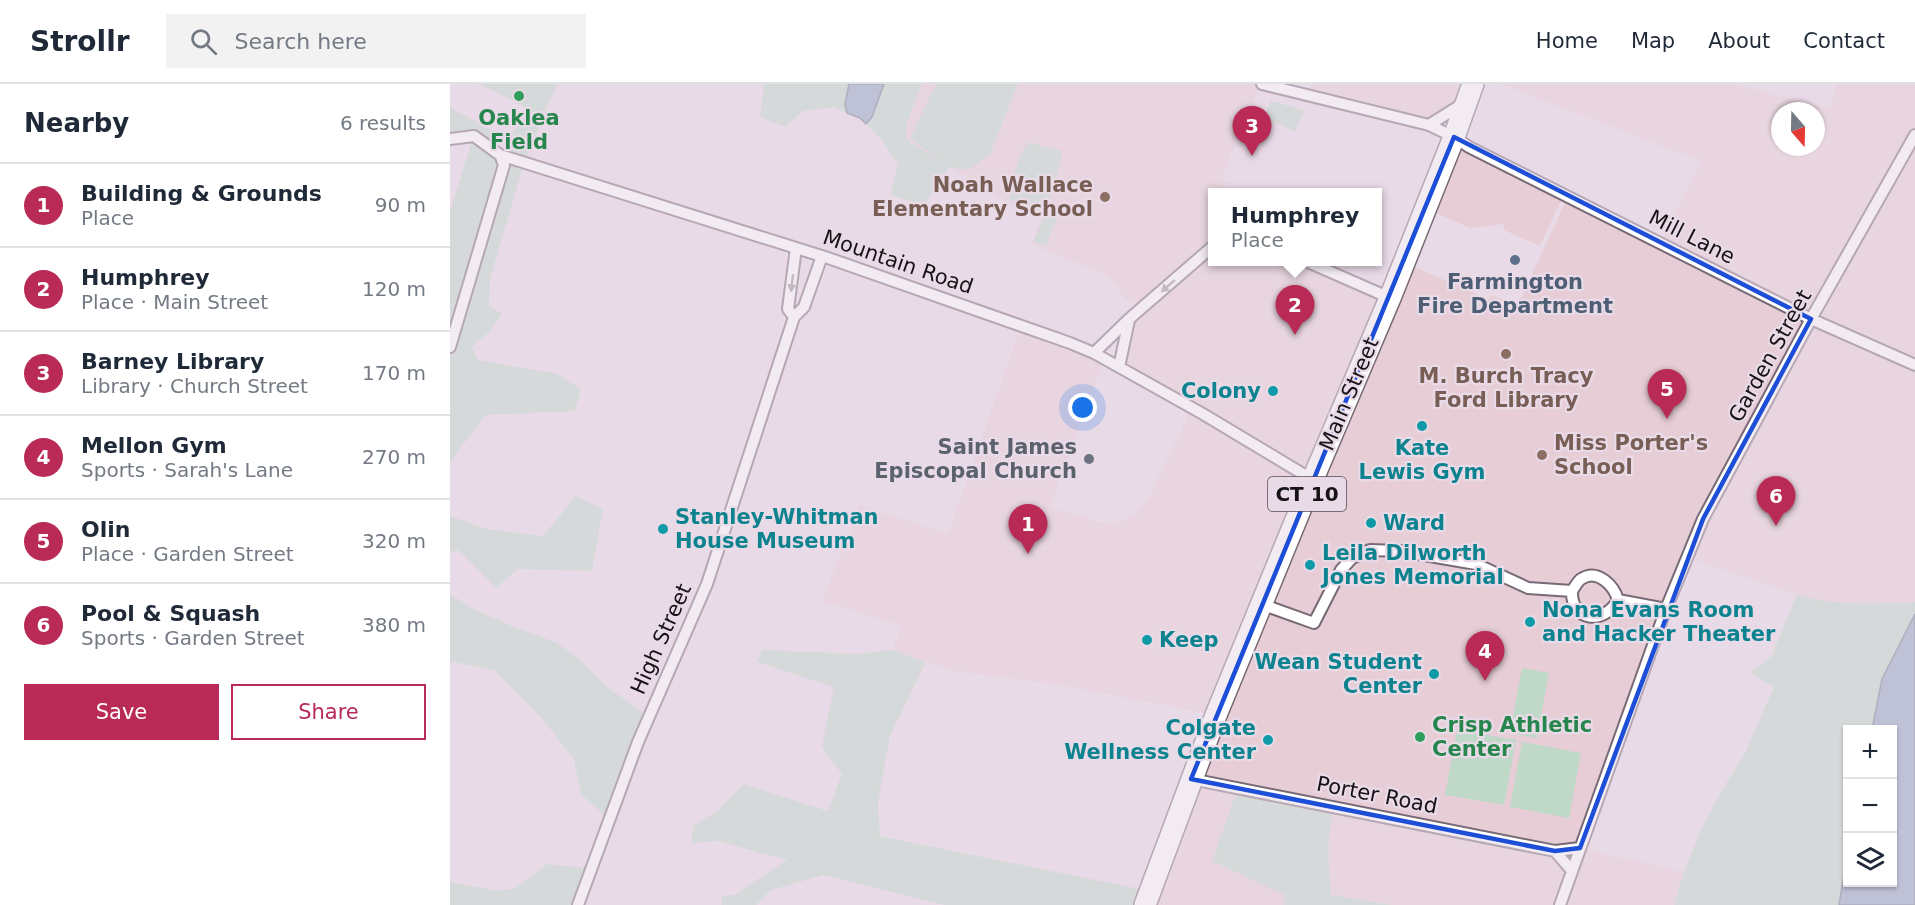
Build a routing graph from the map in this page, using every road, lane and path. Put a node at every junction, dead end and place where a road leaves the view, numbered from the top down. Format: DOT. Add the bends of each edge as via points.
graph roads {
  1 [pos="1262,84"];
  2 [pos="1470,93"];
  3 [pos="1429,125"];
  4 [pos="1915,135"];
  5 [pos="1454,137"];
  6 [pos="450,139"];
  7 [pos="500,155"];
  8 [pos="796,248"];
  9 [pos="1208,250"];
  10 [pos="822,256"];
  11 [pos="1319,266"];
  12 [pos="1390,298"];
  13 [pos="794,316"];
  14 [pos="1129,319"];
  15 [pos="1811,319"];
  16 [pos="450,347"];
  17 [pos="1094,353"];
  18 [pos="1915,364"];
  19 [pos="1119,367"];
  20 [pos="1313,480"];
  21 [pos="1572,591"];
  22 [pos="1618,600"];
  23 [pos="1261,604"];
  24 [pos="1666,609"];
  25 [pos="1191,779"];
  26 [pos="1580,848"];
  27 [pos="1555,851"];
  28 [pos="1572,871"];
  29 [pos="578,905"];
  30 [pos="1145,905"];
  31 [pos="1560,905"];
  1 -- 3 [label="street, Mill Lane"];
  2 -- 3 [label="street"];
  2 -- 5 [label="highway, Main Street / CT 10"];
  3 -- 5 [label="street, Mill Lane"];
  4 -- 15 [label="street, Garden Street"];
  5 -- 12 [label="highway, Main Street / CT 10"];
  5 -- 15 [label="street, Mill Lane"];
  6 -- 7 [label="street, Mountain Road" via="474,136"];
  7 -- 8 [label="street, Mountain Road"];
  7 -- 16 [label="street" via="504,165"];
  8 -- 10 [label="street, Mountain Road"];
  8 -- 13 [label="street, High Street, one-way" via="789,309"];
  9 -- 14 [label="street, one-way"];
  10 -- 13 [label="street, High Street" via="804,307"];
  10 -- 17 [label="street, Mountain Road"];
  11 -- 12 [label="street"];
  12 -- 20 [label="highway, Main Street / CT 10"];
  13 -- 29 [label="street, High Street" via="707,584 638,742"];
  14 -- 17 [label="street"];
  14 -- 19 [label="street"];
  15 -- 18 [label="street, Mill Lane"];
  15 -- 24 [label="street, Garden Street" via="1703,519"];
  17 -- 19 [label="street, Mountain Road"];
  19 -- 20 [label="street, Mountain Road"];
  20 -- 23 [label="highway, Main Street / CT 10"];
  21 -- 22 [label="street" via="1581,579 1591,576 1608,582"];
  21 -- 22 [label="street" via="1572,603 1579,614 1590,617 1612,610"];
  21 -- 23 [label="street" via="1528,588 1476,564 1401,551 1370,550 1352,558 1341,570 1314,623"];
  22 -- 24 [label="street"];
  23 -- 25 [label="highway, Main Street / CT 10"];
  24 -- 26 [label="street, Garden Street"];
  25 -- 27 [label="street, Porter Road"];
  25 -- 30 [label="highway, Main Street / CT 10"];
  26 -- 27 [label="street, Porter Road"];
  26 -- 28 [label="street, Garden Street"];
  27 -- 28 [label="street"];
  28 -- 31 [label="street, Garden Street"];
}
